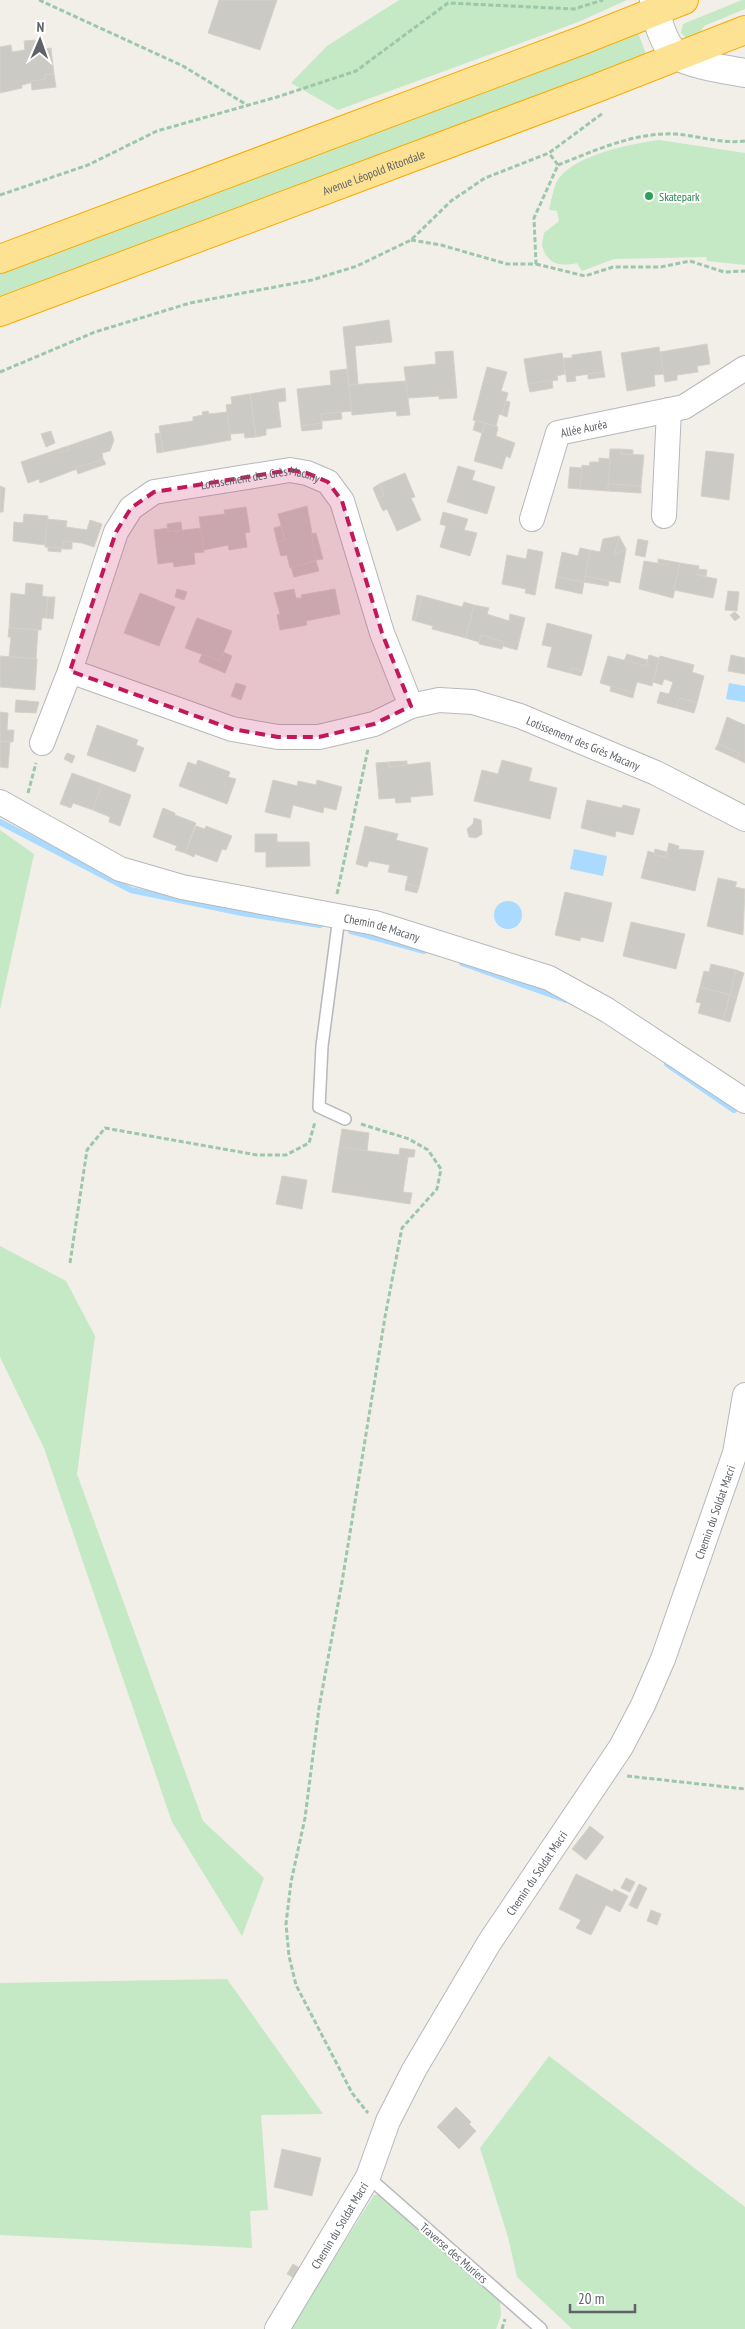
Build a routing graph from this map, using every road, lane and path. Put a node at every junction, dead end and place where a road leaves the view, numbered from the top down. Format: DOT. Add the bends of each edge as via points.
graph roads {
  1 [pos="39,0"];
  2 [pos="603,0"];
  3 [pos="684,0"];
  4 [pos="450,2"];
  5 [pos="655,6"];
  6 [pos="745,30"];
  7 [pos="678,57"];
  8 [pos="745,74"];
  9 [pos="248,106"];
  10 [pos="609,108"];
  11 [pos="745,141"];
  12 [pos="549,153"];
  13 [pos="558,165"];
  14 [pos="0,196"];
  15 [pos="411,240"];
  16 [pos="0,259"];
  17 [pos="536,264"];
  18 [pos="745,271"];
  19 [pos="0,312"];
  20 [pos="745,368"];
  21 [pos="0,372"];
  22 [pos="668,410"];
  23 [pos="664,516"];
  24 [pos="532,519"];
  25 [pos="70,671"];
  26 [pos="410,706"];
  27 [pos="374,724"];
  28 [pos="42,743"];
  29 [pos="0,802"];
  30 [pos="30,819"];
  31 [pos="745,819"];
  32 [pos="336,916"];
  33 [pos="745,1101"];
  34 [pos="319,1107"];
  35 [pos="345,1119"];
  36 [pos="70,1263"];
  37 [pos="745,1395"];
  38 [pos="604,1773"];
  39 [pos="745,1789"];
  40 [pos="383,2134"];
  41 [pos="368,2177"];
  42 [pos="277,2329"];
  43 [pos="541,2329"];
  1 -- 9 [label="path" via="183,66"];
  2 -- 4 [label="path" via="574,9"];
  3 -- 5 [label="highway"];
  4 -- 9 [label="path" via="356,71"];
  5 -- 7 [label="street" via="669,48"];
  5 -- 16 [label="highway"];
  6 -- 7 [label="highway, Avenue Léopold Ritondale"];
  7 -- 8 [label="street"];
  7 -- 19 [label="highway, Avenue Léopold Ritondale"];
  9 -- 14 [label="path" via="157,131 88,165"];
  10 -- 12 [label="path"];
  11 -- 13 [label="path" via="654,134 597,149"];
  12 -- 13 [label="path"];
  12 -- 15 [label="path" via="485,178 451,201"];
  13 -- 17 [label="path" via="534,218"];
  15 -- 17 [label="path" via="507,264"];
  15 -- 21 [label="path" via="357,266 312,280 190,303 95,332"];
  17 -- 18 [label="path" via="586,276 613,267 661,267 690,261 724,272"];
  20 -- 22 [label="street, Allée Auréa" via="684,407"];
  22 -- 23 [label="street"];
  22 -- 24 [label="street, Allée Auréa" via="558,433"];
  25 -- 26 [label="street, Lotissement des Grès Macany" via="116,532 131,508 154,492 290,470 308,473 328,482 342,502 382,633"];
  25 -- 27 [label="street, Lotissement des Grès Macany" via="232,729 278,737 319,737"];
  25 -- 28 [label="street, Lotissement des Grès Macany"];
  26 -- 27 [label="street, Lotissement des Grès Macany"];
  26 -- 31 [label="street, Lotissement des Grès Macany" via="440,700 473,702 520,716 656,773"];
  27 -- 32 [label="path" via="350,826"];
  28 -- 30 [label="path" via="27,797"];
  29 -- 30 [label="street, Chemin de Macany"];
  30 -- 32 [label="street, Chemin de Macany" via="120,869 182,887"];
  32 -- 33 [label="street, Chemin de Macany" via="375,923 549,978 607,1010"];
  32 -- 34 [label="lane"];
  34 -- 35 [label="lane"];
  34 -- 36 [label="path" via="309,1143 286,1155 256,1155 105,1128 87,1150"];
  35 -- 40 [label="path" via="409,1139 428,1150 441,1169 437,1188 402,1228 319,1708 305,1818 286,1924 296,1985 352,2093"];
  37 -- 38 [label="street, Chemin du Soldat Macri" via="735,1452 663,1659 643,1705"];
  38 -- 39 [label="path"];
  38 -- 40 [label="street, Chemin du Soldat Macri" via="489,1943 414,2070"];
  40 -- 41 [label="street, Chemin du Soldat Macri"];
  41 -- 42 [label="street, Chemin du Soldat Macri"];
  41 -- 43 [label="lane, Traverse des Muriers"];
}
